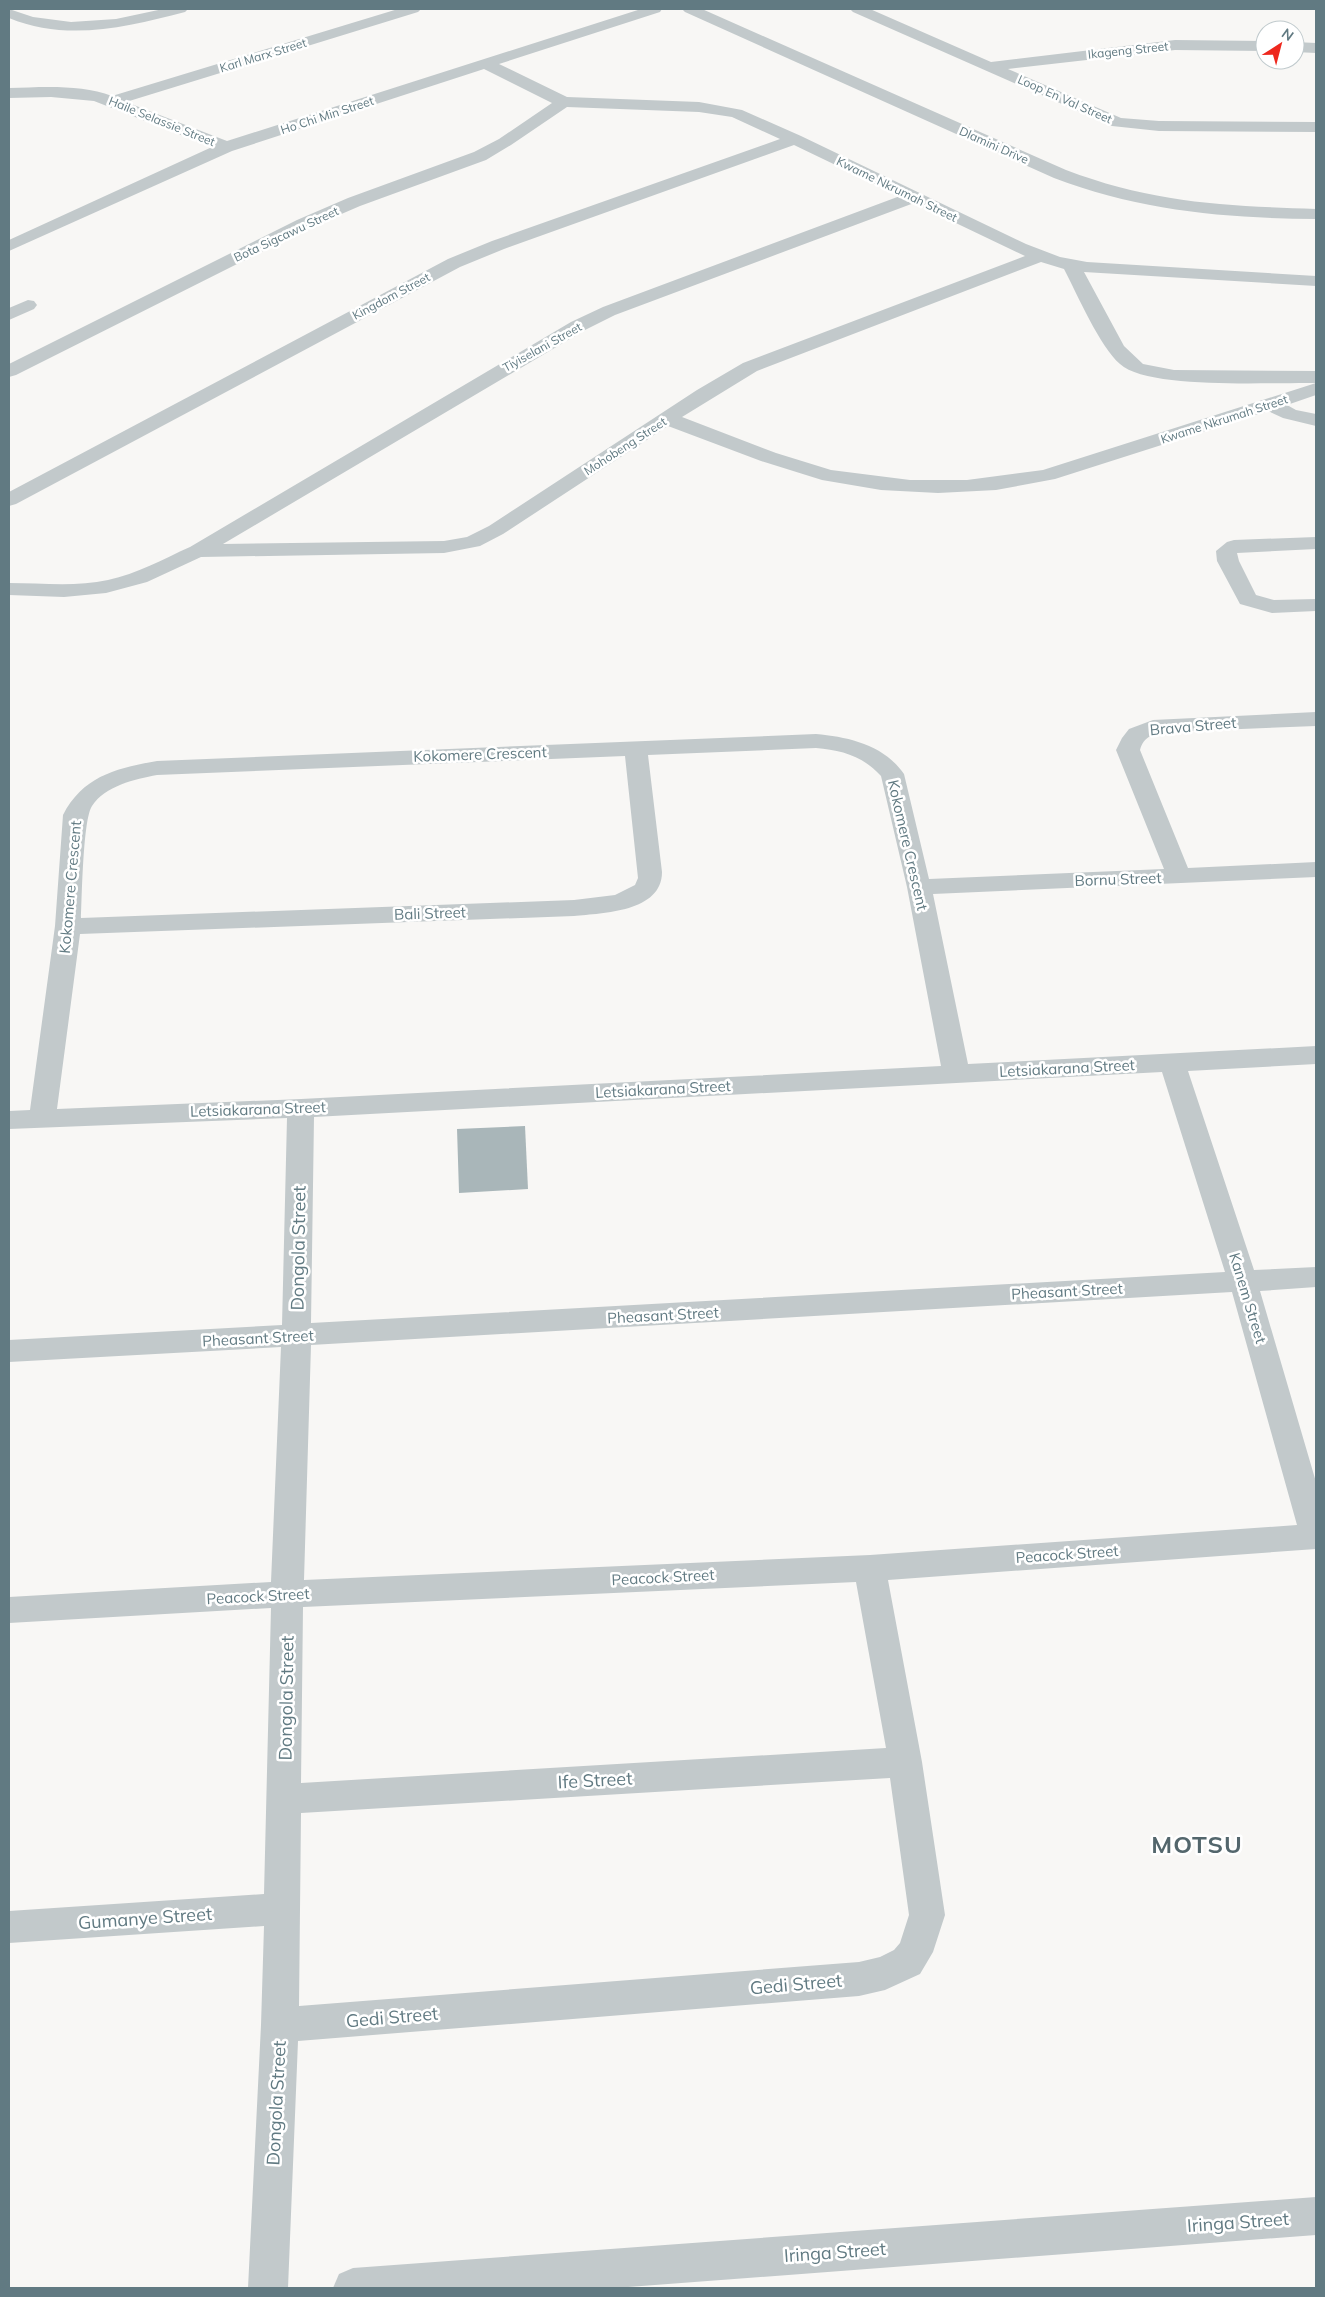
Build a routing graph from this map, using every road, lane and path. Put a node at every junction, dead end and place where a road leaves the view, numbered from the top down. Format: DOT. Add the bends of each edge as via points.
graph roads {
  1 [pos="180,9"];
  2 [pos="413,9"];
  3 [pos="655,9"];
  4 [pos="690,9"];
  5 [pos="858,9"];
  6 [pos="9,13"];
  7 [pos="1255,46"];
  8 [pos="486,64"];
  9 [pos="992,66"];
  10 [pos="9,93"];
  11 [pos="113,101"];
  12 [pos="564,102"];
  13 [pos="1316,127"];
  14 [pos="795,140"];
  15 [pos="226,147"];
  16 [pos="914,197"];
  17 [pos="1316,214"];
  18 [pos="9,246"];
  19 [pos="1039,257"];
  20 [pos="1071,265"];
  21 [pos="1316,282"];
  22 [pos="28,305"];
  23 [pos="9,315"];
  24 [pos="9,371"];
  25 [pos="1316,377"];
  26 [pos="1316,389"];
  27 [pos="1270,404"];
  28 [pos="668,419"];
  29 [pos="1316,420"];
  30 [pos="9,500"];
  31 [pos="1316,543"];
  32 [pos="197,551"];
  33 [pos="9,589"];
  34 [pos="1316,605"];
  35 [pos="1316,719"];
  36 [pos="636,748"];
  37 [pos="1316,870"];
  38 [pos="1180,876"];
  39 [pos="919,887"];
  40 [pos="68,926"];
  41 [pos="1316,1055"];
  42 [pos="1172,1062"];
  43 [pos="956,1073"];
  44 [pos="301,1108"];
  45 [pos="42,1118"];
  46 [pos="9,1120"];
  47 [pos="1316,1277"];
  48 [pos="1244,1281"];
  49 [pos="296,1336"];
  50 [pos="9,1352"];
  51 [pos="1316,1536"];
  52 [pos="870,1568"];
  53 [pos="287,1594"];
  54 [pos="9,1610"];
  55 [pos="905,1762"];
  56 [pos="284,1799"];
  57 [pos="281,1909"];
  58 [pos="9,1928"];
  59 [pos="280,2026"];
  60 [pos="1316,2216"];
  61 [pos="268,2288"];
  62 [pos="353,2288"];
  1 -- 6 [label="street" via="120,22 68,26 26,21"];
  2 -- 11 [label="street, Karl Marx Street"];
  3 -- 8 [label="street, Ho Chi Min Street"];
  4 -- 17 [label="street, Dlamini Drive" via="1094,187 1190,209"];
  5 -- 9 [label="street, Loop En Val Street"];
  7 -- 9 [label="street, Ikageng Street" via="1148,47"];
  8 -- 12 [label="street, Kwame Nkrumah Street"];
  8 -- 15 [label="street, Ho Chi Min Street"];
  9 -- 13 [label="street, Loop En Val Street" via="1126,124"];
  10 -- 11 [label="street, Haile Selassie Street" via="78,94"];
  11 -- 15 [label="street, Haile Selassie Street"];
  12 -- 14 [label="street, Kwame Nkrumah Street" via="718,109"];
  12 -- 24 [label="street, Bota Sigcawu Street" via="480,156 302,224"];
  14 -- 16 [label="street, Kwame Nkrumah Street"];
  14 -- 30 [label="street, Kingdom Street" via="454,263"];
  15 -- 18 [label="street, Ho Chi Min Street"];
  16 -- 19 [label="street, Kwame Nkrumah Street"];
  16 -- 32 [label="street, Tiyiselani Street" via="609,311 578,326"];
  19 -- 20 [label="street, Kwame Nkrumah Street"];
  19 -- 28 [label="street, Mohobeng Street" via="774,356 726,380"];
  20 -- 21 [label="street, Kwame Nkrumah Street"];
  20 -- 25 [label="street" via="1116,348 1137,368 1195,378"];
  22 -- 23 [label="street"];
  26 -- 27 [label="street, Kwame Nkrumah Street"];
  27 -- 28 [label="street, Kwame Nkrumah Street" via="1048,475 1017,482 974,485 906,486 843,479"];
  27 -- 29 [label="street" via="1300,418"];
  28 -- 32 [label="street, Mohobeng Street" via="489,534 466,544"];
  31 -- 34 [label="street" via="1234,546 1226,551 1248,599 1272,607"];
  32 -- 33 [label="street, Tiyiselani Street" via="118,584 79,589"];
  35 -- 38 [label="street, Brava Street" via="1167,725 1150,727 1130,739 1128,750"];
  36 -- 39 [label="street, Kokomere Crescent" via="816,740 835,742 868,753 882,761 892,774"];
  36 -- 40 [label="street, Kokomere Crescent" via="166,768 135,772 106,783 86,796 79,805 75,815"];
  36 -- 40 [label="street, Bali Street" via="650,883 632,898 574,908"];
  37 -- 38 [label="street, Bornu Street"];
  38 -- 39 [label="street, Bornu Street"];
  39 -- 43 [label="street, Kokomere Crescent"];
  40 -- 45 [label="street, Kokomere Crescent"];
  41 -- 42 [label="street, Letsiakarana Street"];
  42 -- 43 [label="street, Letsiakarana Street"];
  42 -- 48 [label="street, Kanem Street"];
  43 -- 44 [label="street, Letsiakarana Street"];
  44 -- 45 [label="street, Letsiakarana Street"];
  44 -- 49 [label="street, Dongola Street"];
  45 -- 46 [label="street, Letsiakarana Street"];
  47 -- 48 [label="street, Pheasant Street"];
  48 -- 49 [label="street, Pheasant Street"];
  48 -- 51 [label="street, Kanem Street"];
  49 -- 50 [label="street, Pheasant Street"];
  49 -- 53 [label="street, Dongola Street"];
  51 -- 52 [label="street, Peacock Street"];
  52 -- 53 [label="street, Peacock Street"];
  52 -- 55 [label="street, Gedi Street"];
  53 -- 54 [label="street, Peacock Street"];
  53 -- 56 [label="street, Dongola Street"];
  55 -- 56 [label="street, Ife Street"];
  55 -- 59 [label="street, Gedi Street" via="927,1915 915,1952 907,1962 885,1973 859,1979"];
  56 -- 57 [label="street, Dongola Street"];
  57 -- 58 [label="street, Gumanye Street"];
  57 -- 59 [label="street, Dongola Street"];
  59 -- 61 [label="street, Dongola Street"];
  60 -- 62 [label="street, Iringa Street"];
}
